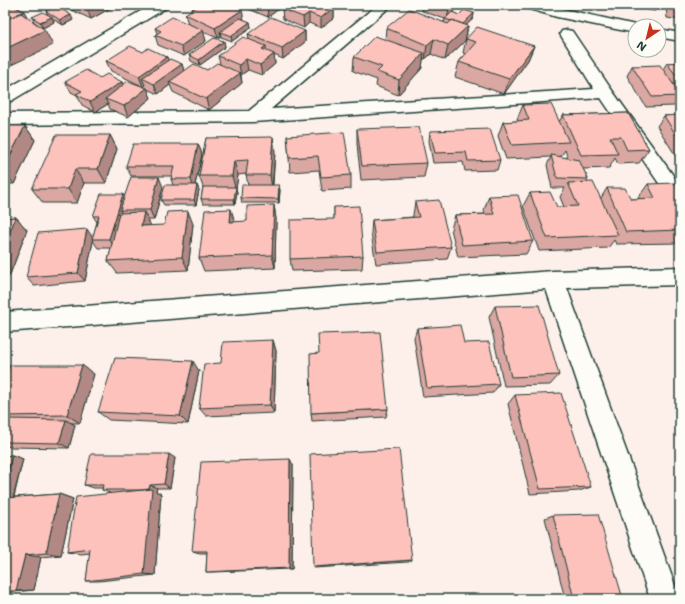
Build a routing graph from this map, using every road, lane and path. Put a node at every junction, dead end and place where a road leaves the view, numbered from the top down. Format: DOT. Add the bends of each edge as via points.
graph roads {
  1 [pos="161,5"];
  2 [pos="385,5"];
  3 [pos="531,5"];
  4 [pos="627,27"];
  5 [pos="567,34"];
  6 [pos="667,35"];
  7 [pos="680,37"];
  8 [pos="605,93"];
  9 [pos="5,97"];
  10 [pos="253,116"];
  11 [pos="5,119"];
  12 [pos="680,199"];
  13 [pos="680,276"];
  14 [pos="553,280"];
  15 [pos="5,322"];
  16 [pos="665,599"];
  1 -- 9 [label="street"];
  2 -- 10 [label="street"];
  3 -- 4 [label="street"];
  5 -- 8 [label="street"];
  6 -- 7 [label="street"];
  8 -- 10 [label="street"];
  8 -- 12 [label="street"];
  10 -- 11 [label="street"];
  13 -- 14 [label="street"];
  14 -- 15 [label="street"];
  14 -- 16 [label="street"];
}
